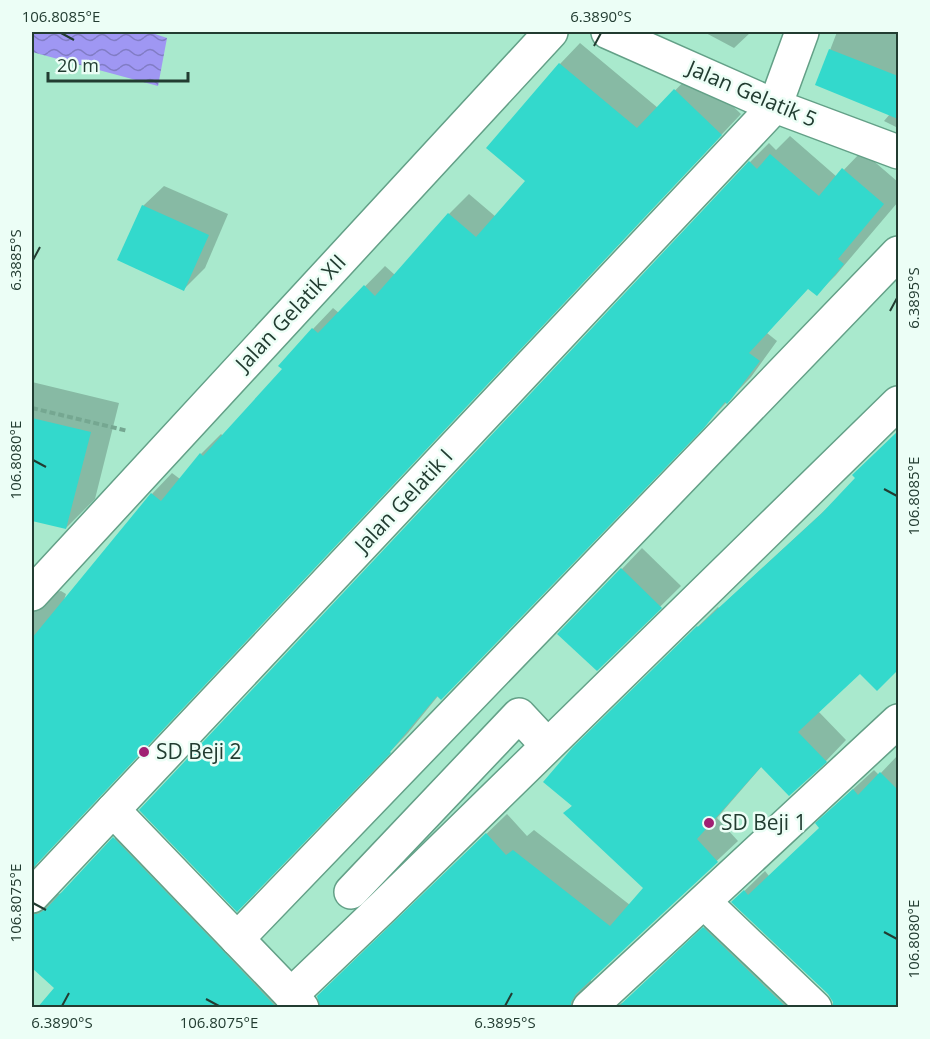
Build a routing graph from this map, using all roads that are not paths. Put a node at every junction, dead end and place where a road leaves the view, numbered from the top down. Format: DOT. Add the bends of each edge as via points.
graph roads {
  1 [pos="552,32"];
  2 [pos="608,32"];
  3 [pos="802,32"];
  4 [pos="775,106"];
  5 [pos="898,152"];
  6 [pos="898,253"];
  7 [pos="898,403"];
  8 [pos="32,594"];
  9 [pos="898,721"];
  10 [pos="548,745"];
  11 [pos="113,810"];
  12 [pos="351,891"];
  13 [pos="32,896"];
  14 [pos="704,902"];
  15 [pos="237,939"];
  16 [pos="297,1001"];
  17 [pos="589,1008"];
  18 [pos="815,1008"];
  1 -- 8 [label="street, Jalan Gelatik XII"];
  2 -- 4 [label="street, Jalan Gelatik 5"];
  3 -- 4 [label="street"];
  4 -- 5 [label="street, Jalan Gelatik 5"];
  4 -- 11 [label="street, Jalan Gelatik I"];
  6 -- 15 [label="street"];
  7 -- 10 [label="street"];
  9 -- 14 [label="street"];
  10 -- 12 [label="street" via="519,715"];
  10 -- 16 [label="street" via="383,907"];
  11 -- 13 [label="street, Jalan Gelatik I"];
  11 -- 15 [label="street"];
  14 -- 17 [label="street"];
  14 -- 18 [label="street"];
  15 -- 16 [label="street"];
}
